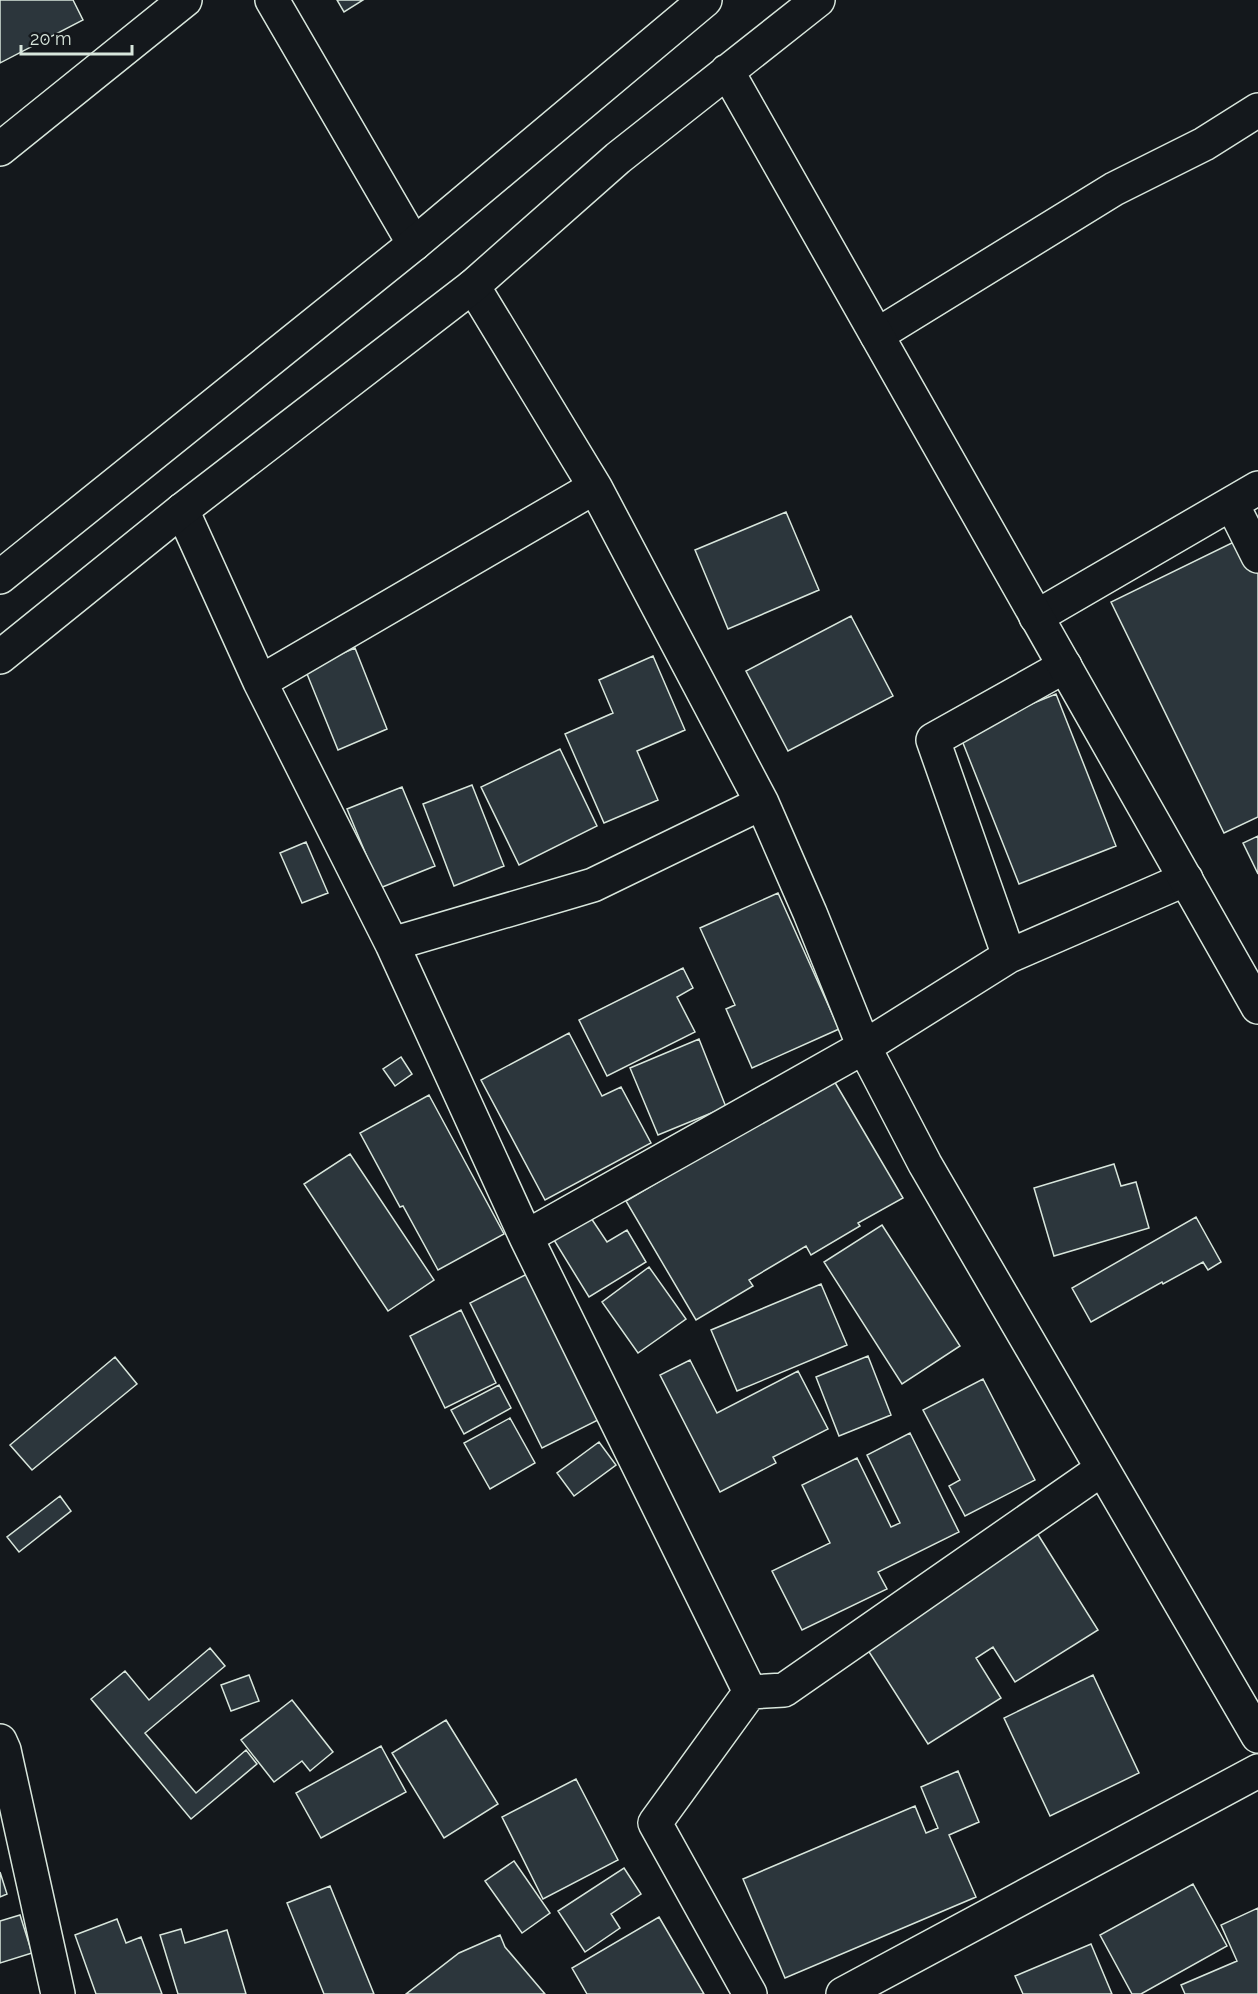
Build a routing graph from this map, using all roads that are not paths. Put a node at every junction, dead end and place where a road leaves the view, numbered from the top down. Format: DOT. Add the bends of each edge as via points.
graph roads {
  1 [pos="185,0"];
  2 [pos="272,0"];
  3 [pos="705,0"];
  4 [pos="818,0"];
  5 [pos="727,71"];
  6 [pos="1258,110"];
  7 [pos="0,149"];
  8 [pos="414,244"];
  9 [pos="473,286"];
  10 [pos="876,335"];
  11 [pos="595,487"];
  12 [pos="1245,496"];
  13 [pos="182,510"];
  14 [pos="1258,556"];
  15 [pos="0,577"];
  16 [pos="1036,617"];
  17 [pos="0,657"];
  18 [pos="1065,666"];
  19 [pos="260,682"];
  20 [pos="762,803"];
  21 [pos="1186,879"];
  22 [pos="392,944"];
  23 [pos="1009,956"];
  24 [pos="1258,1007"];
  25 [pos="864,1047"];
  26 [pos="526,1237"];
  27 [pos="1102,1469"];
  28 [pos="750,1692"];
  29 [pos="1258,1737"];
  30 [pos="0,1741"];
  31 [pos="1258,1771"];
  32 [pos="58,1994"];
  33 [pos="750,1994"];
  34 [pos="843,1994"];
  1 -- 7 [label="street"];
  2 -- 8 [label="street"];
  3 -- 8 [label="street"];
  4 -- 5 [label="street"];
  5 -- 9 [label="street" via="618,158"];
  5 -- 10 [label="street"];
  6 -- 10 [label="street" via="1204,144 1114,189"];
  8 -- 15 [label="street"];
  9 -- 11 [label="street"];
  9 -- 13 [label="street"];
  10 -- 16 [label="street"];
  11 -- 19 [label="street"];
  11 -- 20 [label="street"];
  12 -- 14 [label="street"];
  12 -- 16 [label="street"];
  13 -- 17 [label="street"];
  13 -- 19 [label="street"];
  16 -- 18 [label="street"];
  18 -- 21 [label="street"];
  18 -- 23 [label="street" via="933,740"];
  19 -- 22 [label="street"];
  20 -- 22 [label="street" via="592,885"];
  20 -- 25 [label="street"];
  21 -- 23 [label="street"];
  21 -- 24 [label="street"];
  22 -- 26 [label="street"];
  23 -- 25 [label="street"];
  25 -- 26 [label="street"];
  25 -- 27 [label="street" via="926,1164"];
  26 -- 28 [label="street"];
  27 -- 28 [label="street" via="784,1690"];
  27 -- 29 [label="street"];
  28 -- 33 [label="street" via="656,1823"];
  30 -- 32 [label="street"];
  31 -- 34 [label="street"];
}
